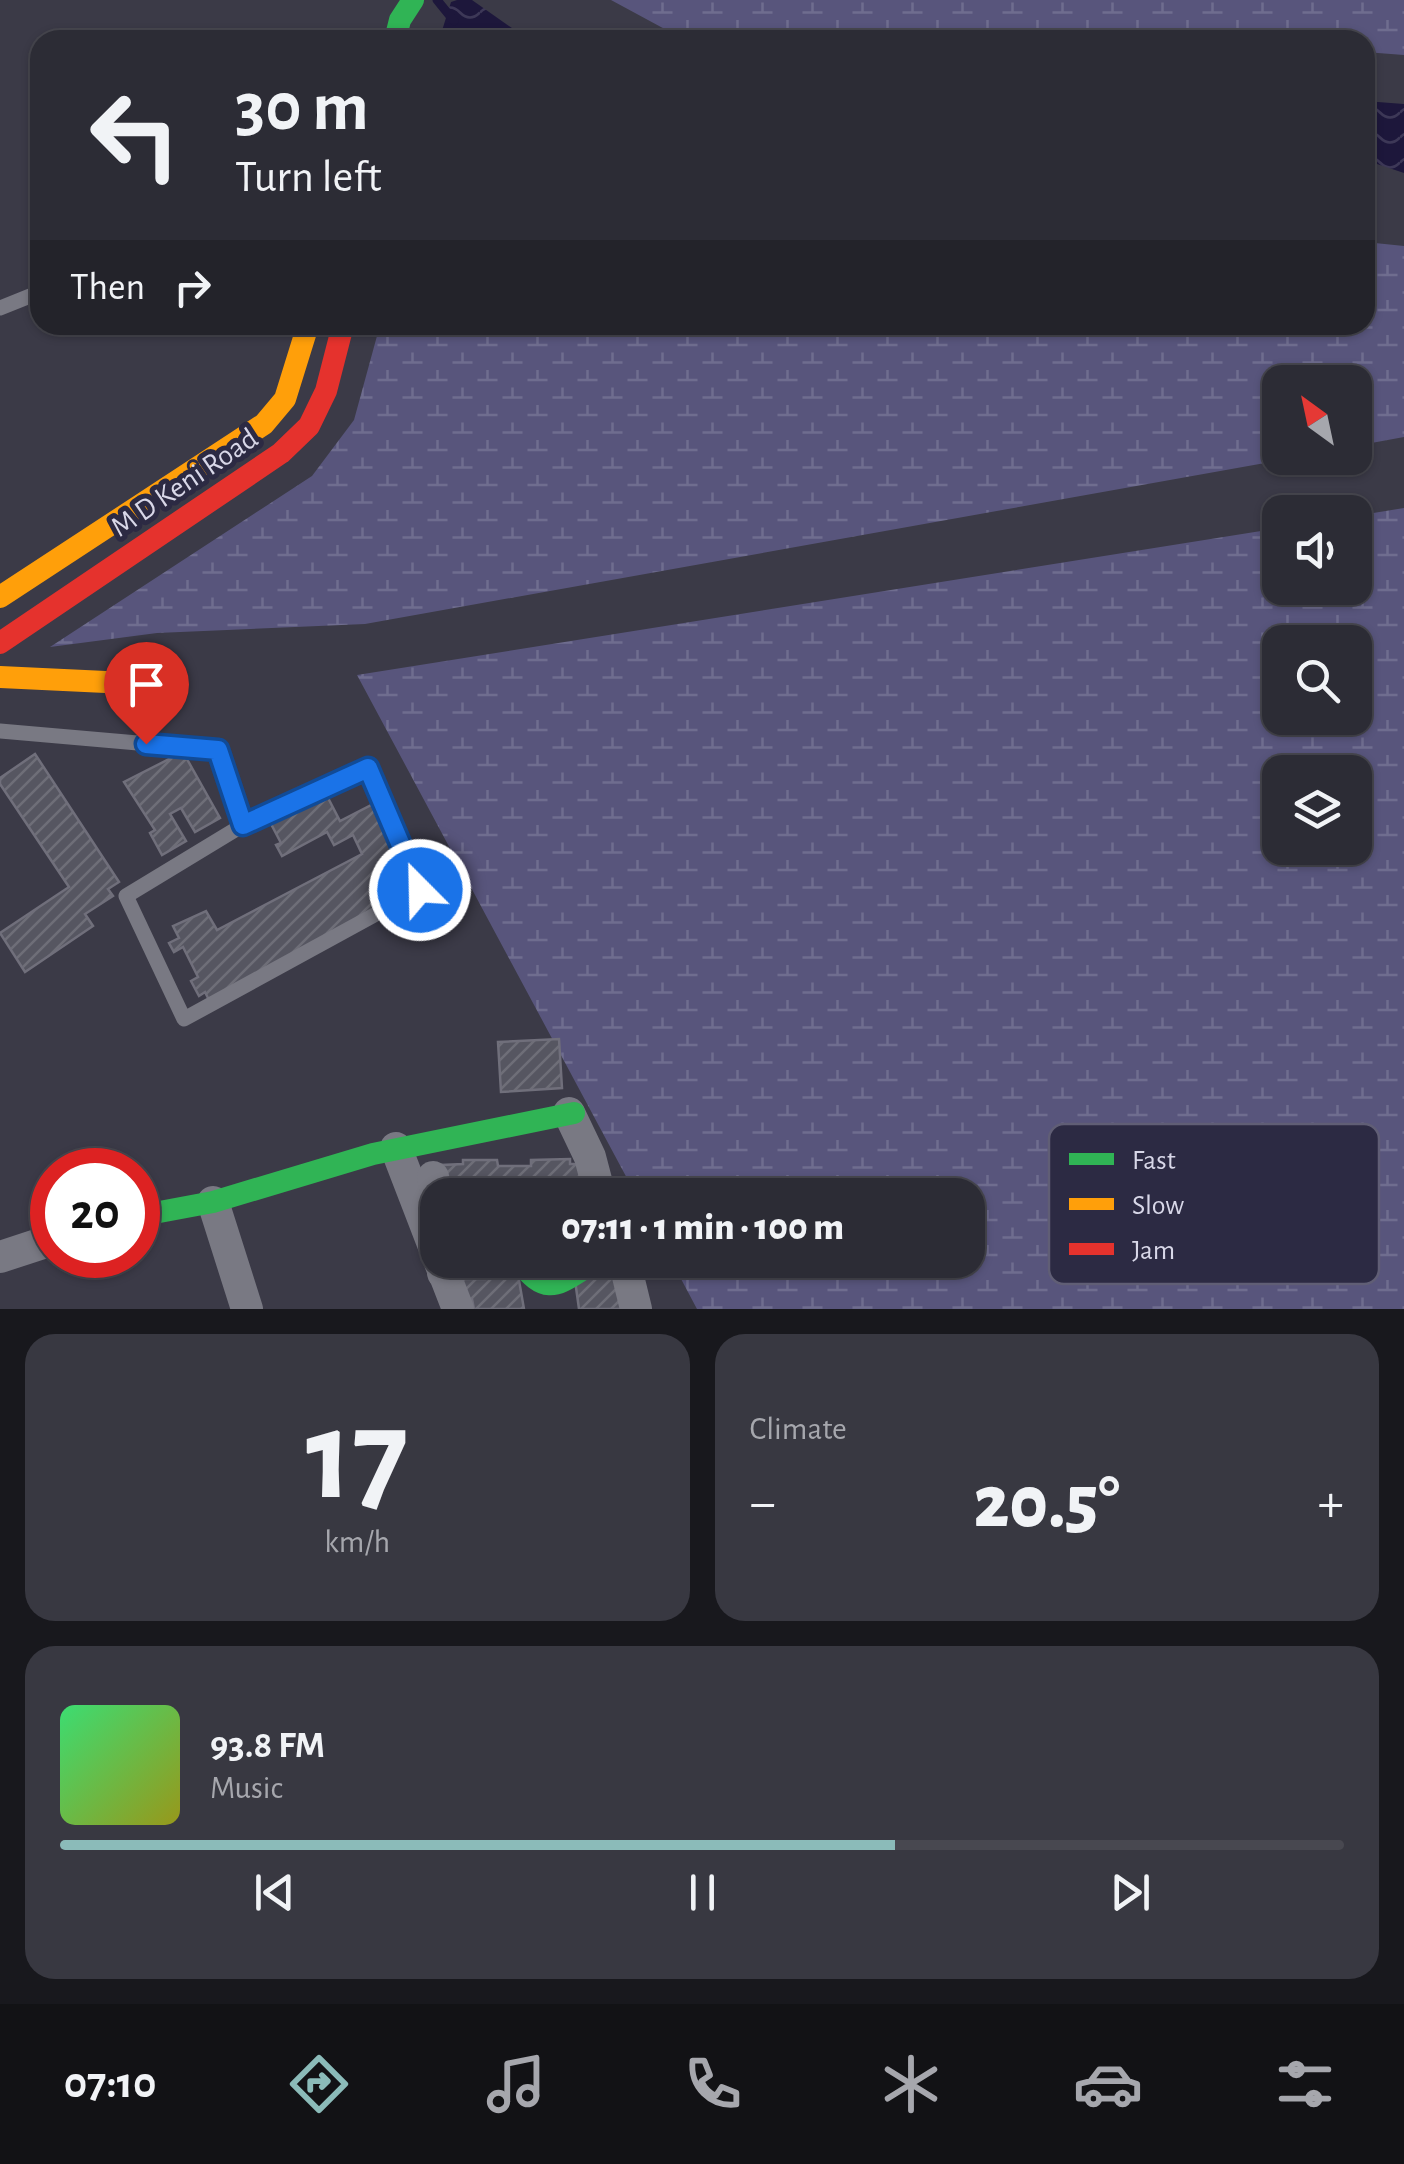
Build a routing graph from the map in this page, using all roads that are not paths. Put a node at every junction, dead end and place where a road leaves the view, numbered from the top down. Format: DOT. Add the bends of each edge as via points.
graph roads {
  1 [pos="30,296"];
  2 [pos="0,308"];
  3 [pos="305,335"];
  4 [pos="340,335"];
  5 [pos="0,597"];
  6 [pos="0,643"];
  7 [pos="0,677"];
  8 [pos="171,680"];
  9 [pos="0,731"];
  10 [pos="243,825"];
  11 [pos="572,1113"];
  12 [pos="396,1148"];
  13 [pos="595,1178"];
  14 [pos="213,1202"];
  15 [pos="420,1210"];
  16 [pos="160,1212"];
  17 [pos="30,1247"];
  18 [pos="0,1256"];
  19 [pos="446,1278"];
  20 [pos="526,1278"];
  21 [pos="533,1278"];
  22 [pos="628,1278"];
  23 [pos="569,1294"];
  24 [pos="247,1309"];
  25 [pos="458,1309"];
  26 [pos="534,1309"];
  27 [pos="636,1309"];
  1 -- 2 [label="lane"];
  3 -- 5 [label="street, M D Keni Road" via="286,399 264,424"];
  4 -- 6 [label="street, M D Keni Road" via="310,426 281,453"];
  7 -- 8 [label="street"];
  9 -- 10 [label="lane" via="218,750"];
  10 -- 10 [label="lane" via="126,896 184,1018 420,890 368,768"];
  11 -- 12 [label="street"];
  11 -- 13 [label="street"];
  12 -- 14 [label="street"];
  12 -- 15 [label="street"];
  14 -- 16 [label="street"];
  14 -- 24 [label="street"];
  17 -- 18 [label="street"];
  19 -- 25 [label="street"];
  20 -- 26 [label="street"];
  21 -- 23 [label="street"];
  22 -- 27 [label="street"];
}
